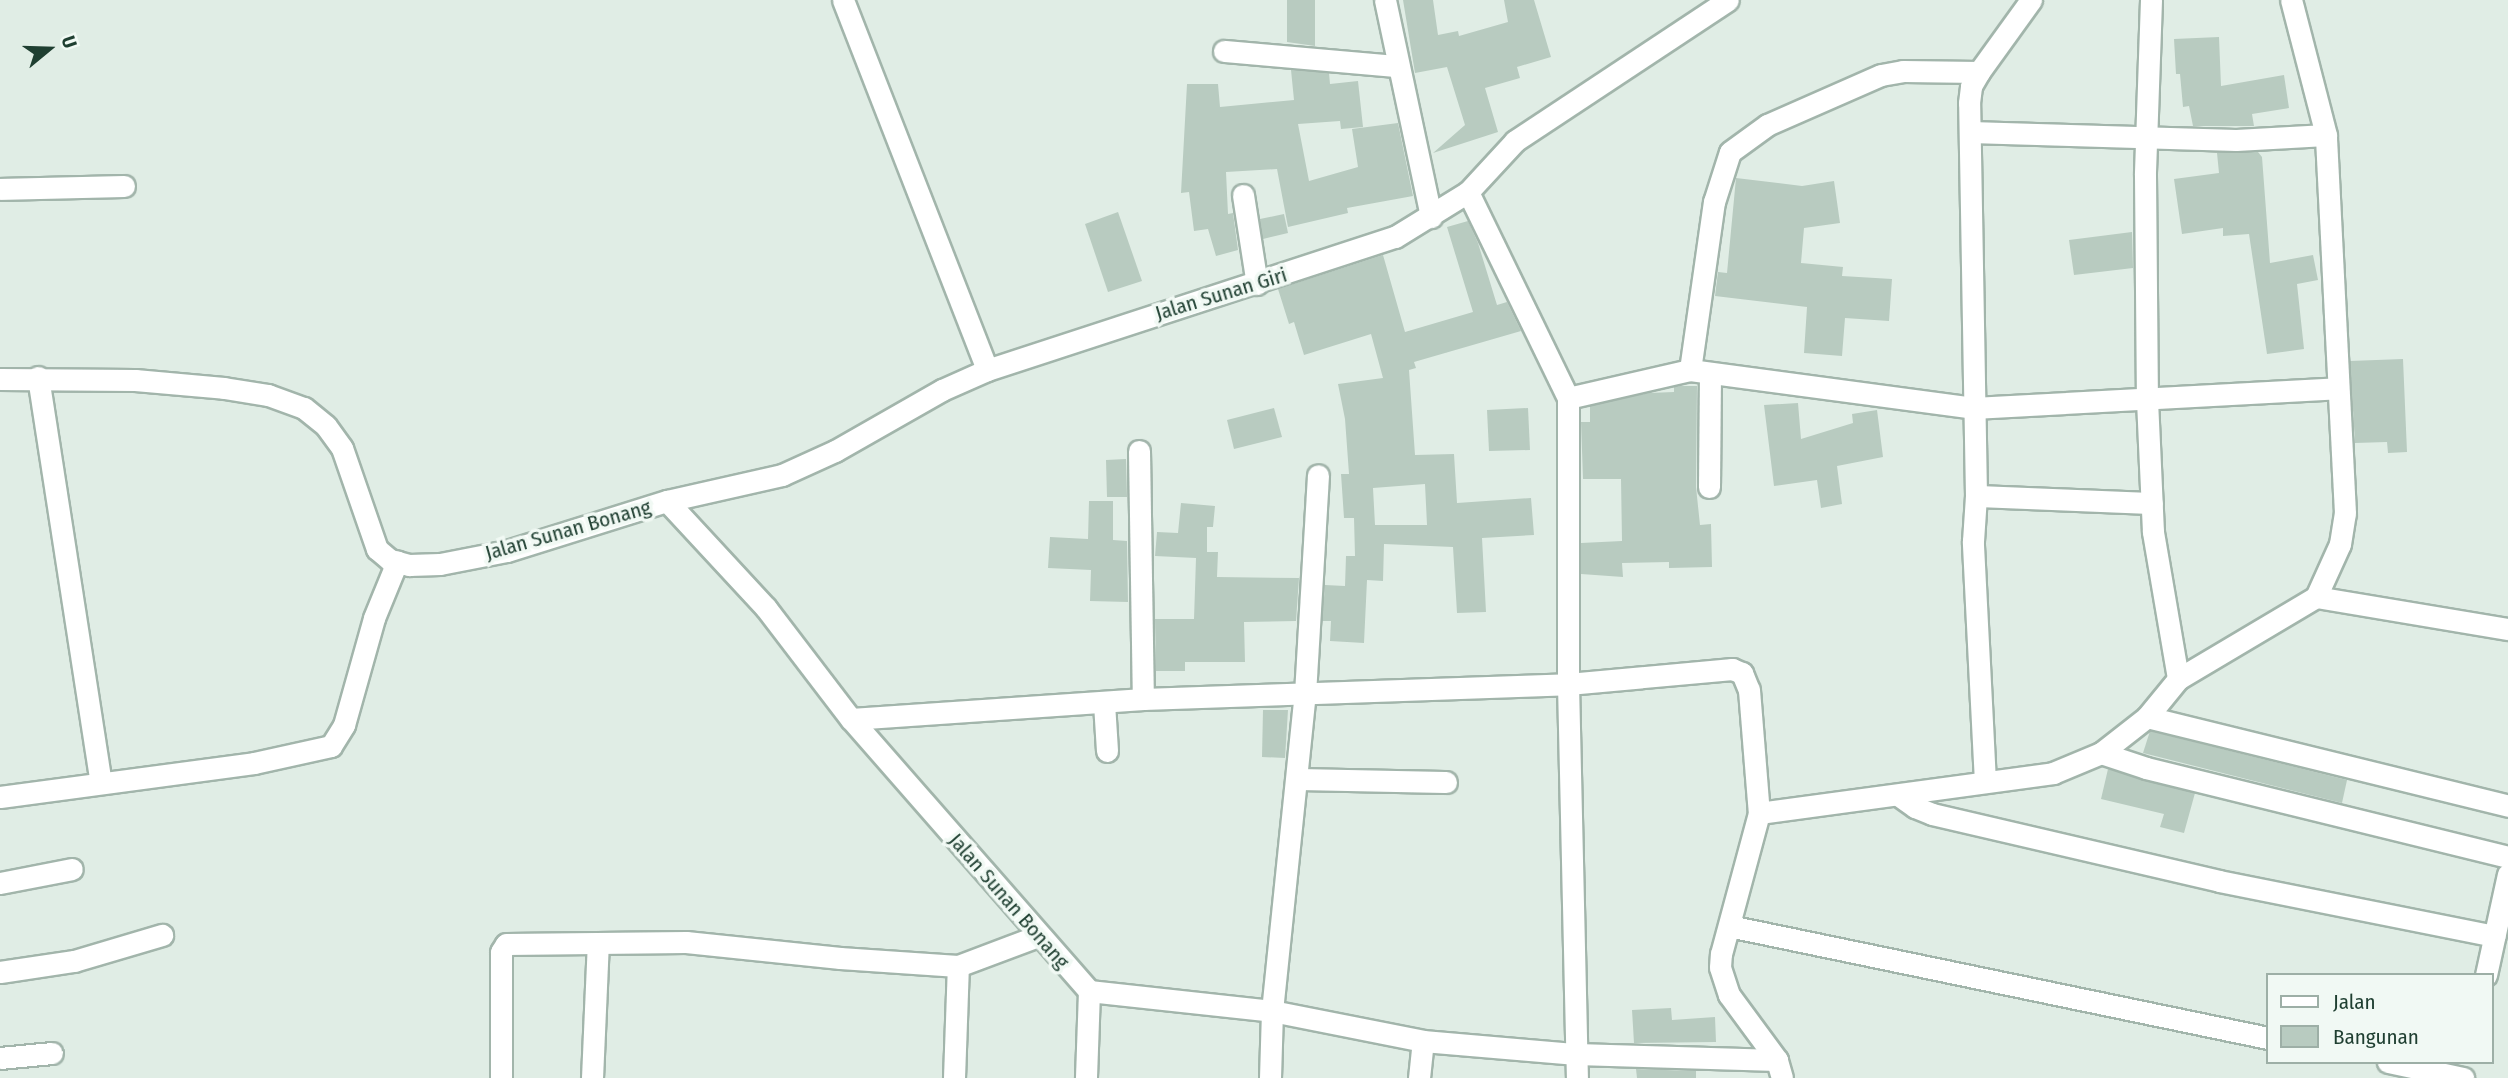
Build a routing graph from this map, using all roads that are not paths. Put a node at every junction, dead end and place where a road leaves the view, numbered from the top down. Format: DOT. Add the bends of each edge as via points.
graph roads {
  1 [pos="843,0"];
  2 [pos="1385,0"];
  3 [pos="1728,0"];
  4 [pos="2031,0"];
  5 [pos="2151,0"];
  6 [pos="2291,0"];
  7 [pos="1224,51"];
  8 [pos="1396,66"];
  9 [pos="1979,72"];
  10 [pos="1970,132"];
  11 [pos="2326,135"];
  12 [pos="2146,137"];
  13 [pos="124,186"];
  14 [pos="0,189"];
  15 [pos="1468,192"];
  16 [pos="1243,194"];
  17 [pos="1431,217"];
  18 [pos="1257,284"];
  19 [pos="987,370"];
  20 [pos="1700,372"];
  21 [pos="38,377"];
  22 [pos="0,379"];
  23 [pos="2337,387"];
  24 [pos="1568,398"];
  25 [pos="2147,400"];
  26 [pos="1973,408"];
  27 [pos="1139,451"];
  28 [pos="1318,475"];
  29 [pos="1709,487"];
  30 [pos="1976,496"];
  31 [pos="667,501"];
  32 [pos="2151,503"];
  33 [pos="397,562"];
  34 [pos="2316,597"];
  35 [pos="2508,629"];
  36 [pos="2178,679"];
  37 [pos="1568,684"];
  38 [pos="1305,694"];
  39 [pos="1143,699"];
  40 [pos="1104,703"];
  41 [pos="2147,717"];
  42 [pos="851,719"];
  43 [pos="1107,751"];
  44 [pos="2101,753"];
  45 [pos="1297,779"];
  46 [pos="101,782"];
  47 [pos="1446,782"];
  48 [pos="1985,782"];
  49 [pos="1898,795"];
  50 [pos="0,797"];
  51 [pos="2508,806"];
  52 [pos="1759,813"];
  53 [pos="2508,857"];
  54 [pos="72,869"];
  55 [pos="2508,874"];
  56 [pos="0,883"];
  57 [pos="1730,926"];
  58 [pos="162,935"];
  59 [pos="1038,936"];
  60 [pos="2495,936"];
  61 [pos="598,943"];
  62 [pos="958,966"];
  63 [pos="0,972"];
  64 [pos="2486,973"];
  65 [pos="1089,991"];
  66 [pos="1272,1011"];
  67 [pos="2266,1038"];
  68 [pos="1423,1041"];
  69 [pos="52,1053"];
  70 [pos="1576,1054"];
  71 [pos="0,1058"];
  72 [pos="2397,1064"];
  73 [pos="1779,1069"];
  74 [pos="501,1078"];
  75 [pos="592,1078"];
  76 [pos="954,1078"];
  77 [pos="1086,1078"];
  78 [pos="1270,1078"];
  79 [pos="1419,1078"];
  80 [pos="1577,1078"];
  81 [pos="2463,1078"];
  1 -- 19 [label="street"];
  2 -- 8 [label="street"];
  3 -- 15 [label="street, Jalan Sunan Giri" via="1515,141"];
  4 -- 9 [label="street"];
  5 -- 12 [label="street"];
  6 -- 11 [label="street"];
  7 -- 8 [label="street"];
  8 -- 17 [label="street"];
  9 -- 10 [label="street" via="1971,86"];
  9 -- 20 [label="street" via="1921,70 1881,75 1767,125 1730,152 1714,202"];
  10 -- 12 [label="street"];
  10 -- 26 [label="street"];
  11 -- 12 [label="street" via="2236,140"];
  11 -- 23 [label="street"];
  12 -- 25 [label="street"];
  13 -- 14 [label="street"];
  15 -- 17 [label="street, Jalan Sunan Giri"];
  15 -- 24 [label="street"];
  16 -- 18 [label="street"];
  17 -- 18 [label="street, Jalan Sunan Giri" via="1395,237"];
  18 -- 19 [label="street, Jalan Sunan Giri"];
  19 -- 31 [label="street, Jalan Sunan Giri" via="782,475"];
  20 -- 24 [label="street"];
  20 -- 26 [label="street"];
  20 -- 29 [label="street"];
  21 -- 22 [label="street"];
  21 -- 33 [label="street" via="224,388 268,395 304,408 327,426 342,448 372,540 383,555"];
  21 -- 46 [label="street"];
  23 -- 25 [label="street"];
  23 -- 34 [label="street" via="2344,531"];
  24 -- 37 [label="street"];
  25 -- 26 [label="street"];
  25 -- 32 [label="street"];
  26 -- 30 [label="street"];
  27 -- 39 [label="street"];
  28 -- 38 [label="street"];
  30 -- 32 [label="street"];
  30 -- 48 [label="street" via="1973,541"];
  31 -- 33 [label="street, Jalan Sunan Bonang" via="507,551 440,564"];
  31 -- 42 [label="street, Jalan Sunan Bonang" via="766,608"];
  32 -- 36 [label="street"];
  33 -- 46 [label="street" via="374,618 344,725 331,746 254,763"];
  34 -- 35 [label="street"];
  34 -- 36 [label="street"];
  36 -- 41 [label="street"];
  37 -- 38 [label="street"];
  37 -- 52 [label="street" via="1720,668 1742,673 1749,690"];
  37 -- 70 [label="street"];
  38 -- 39 [label="street"];
  38 -- 45 [label="street"];
  39 -- 40 [label="street"];
  40 -- 42 [label="street"];
  40 -- 43 [label="street"];
  41 -- 44 [label="street"];
  41 -- 51 [label="street"];
  42 -- 59 [label="street, Jalan Sunan Bonang"];
  44 -- 48 [label="street" via="2053,773"];
  44 -- 53 [label="street"];
  45 -- 47 [label="street"];
  45 -- 66 [label="street"];
  46 -- 50 [label="street"];
  48 -- 49 [label="street"];
  49 -- 52 [label="street"];
  49 -- 60 [label="street" via="1932,814 2219,881"];
  52 -- 57 [label="street"];
  54 -- 56 [label="street"];
  55 -- 60 [label="street"];
  57 -- 67 [label="street"];
  57 -- 73 [label="street" via="1721,954 1724,983"];
  58 -- 63 [label="street" via="74,961"];
  59 -- 62 [label="street"];
  59 -- 65 [label="street, Jalan Sunan Bonang"];
  60 -- 64 [label="street"];
  61 -- 62 [label="street" via="686,942"];
  61 -- 74 [label="street" via="506,944 501,952"];
  61 -- 75 [label="street"];
  62 -- 76 [label="street"];
  65 -- 66 [label="street"];
  65 -- 77 [label="street"];
  66 -- 68 [label="street"];
  66 -- 78 [label="street"];
  68 -- 70 [label="street"];
  68 -- 79 [label="street"];
  69 -- 71 [label="street"];
  70 -- 73 [label="street"];
  70 -- 80 [label="street"];
  72 -- 81 [label="street"];
}
